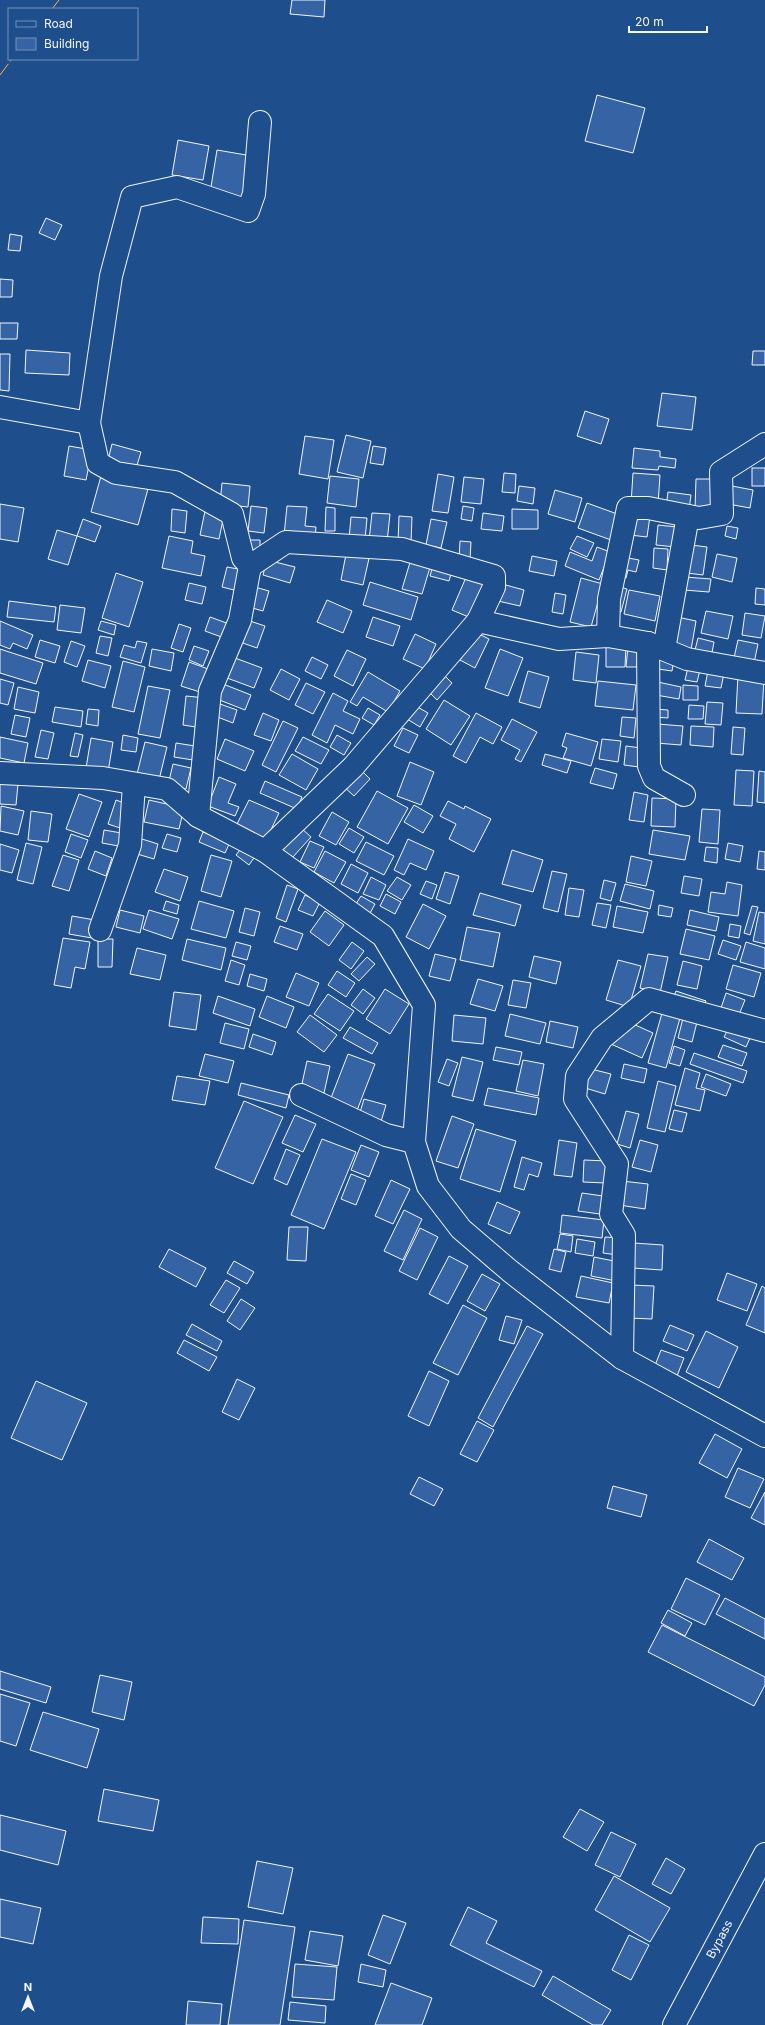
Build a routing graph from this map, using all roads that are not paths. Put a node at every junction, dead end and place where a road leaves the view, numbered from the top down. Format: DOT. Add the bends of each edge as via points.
graph roads {
  1 [pos="260,122"];
  2 [pos="0,407"];
  3 [pos="89,423"];
  4 [pos="765,444"];
  5 [pos="688,516"];
  6 [pos="250,566"];
  7 [pos="478,621"];
  8 [pos="608,636"];
  9 [pos="656,646"];
  10 [pos="765,673"];
  11 [pos="0,773"];
  12 [pos="134,784"];
  13 [pos="684,795"];
  14 [pos="198,816"];
  15 [pos="265,851"];
  16 [pos="100,930"];
  17 [pos="765,1031"];
  18 [pos="301,1095"];
  19 [pos="414,1142"];
  20 [pos="622,1358"];
  21 [pos="765,1436"];
  22 [pos="765,1854"];
  23 [pos="674,2025"];
  1 -- 3 [label="street" via="254,194 248,211 178,187 132,197 111,276"];
  2 -- 3 [label="street"];
  3 -- 6 [label="street" via="98,463 116,472 175,482 232,514 243,558"];
  4 -- 5 [label="street" via="721,472 722,514 699,518"];
  5 -- 8 [label="street" via="648,508 628,508 609,598"];
  5 -- 9 [label="street"];
  6 -- 7 [label="street" via="286,542 402,549 494,576 494,587"];
  6 -- 14 [label="street" via="240,620 210,691"];
  7 -- 8 [label="street" via="559,639"];
  7 -- 15 [label="street" via="353,767"];
  8 -- 9 [label="street"];
  9 -- 10 [label="street" via="687,659"];
  9 -- 13 [label="street" via="649,766 654,778"];
  11 -- 12 [label="street" via="102,778"];
  12 -- 14 [label="street" via="167,789"];
  12 -- 16 [label="street" via="130,845"];
  14 -- 15 [label="street"];
  15 -- 19 [label="street" via="383,936 424,1005"];
  17 -- 20 [label="street" via="649,999 602,1038 577,1076 575,1099 617,1164 611,1214 624,1235"];
  18 -- 19 [label="street" via="386,1135"];
  19 -- 20 [label="street" via="428,1186 461,1229 510,1271"];
  20 -- 21 [label="street"];
  22 -- 23 [label="street, Bypass"];
}
